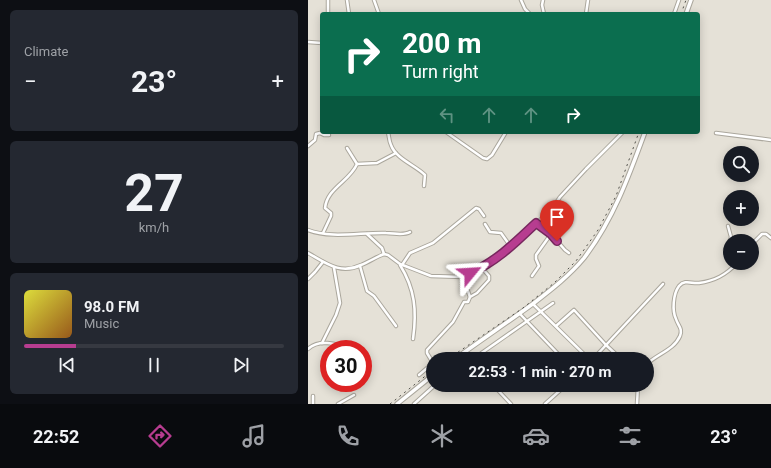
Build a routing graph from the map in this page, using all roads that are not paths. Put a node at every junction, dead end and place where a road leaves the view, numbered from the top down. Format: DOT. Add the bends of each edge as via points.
graph roads {
  1 [pos="328,0"];
  2 [pos="347,0"];
  3 [pos="374,0"];
  4 [pos="521,0"];
  5 [pos="543,0"];
  6 [pos="588,0"];
  7 [pos="679,0"];
  8 [pos="691,0"];
  9 [pos="328,12"];
  10 [pos="349,12"];
  11 [pos="378,12"];
  12 [pos="527,12"];
  13 [pos="544,12"];
  14 [pos="586,12"];
  15 [pos="675,12"];
  16 [pos="687,12"];
  17 [pos="308,42"];
  18 [pos="320,43"];
  19 [pos="320,133"];
  20 [pos="716,133"];
  21 [pos="322,134"];
  22 [pos="388,134"];
  23 [pos="449,134"];
  24 [pos="505,134"];
  25 [pos="621,134"];
  26 [pos="644,134"];
  27 [pos="329,135"];
  28 [pos="771,140"];
  29 [pos="308,146"];
  30 [pos="347,148"];
  31 [pos="396,153"];
  32 [pos="357,164"];
  33 [pos="424,186"];
  34 [pos="484,216"];
  35 [pos="536,223"];
  36 [pos="484,224"];
  37 [pos="728,226"];
  38 [pos="308,230"];
  39 [pos="410,232"];
  40 [pos="323,233"];
  41 [pos="367,234"];
  42 [pos="551,234"];
  43 [pos="730,234"];
  44 [pos="759,237"];
  45 [pos="771,238"];
  46 [pos="511,247"];
  47 [pos="308,252"];
  48 [pos="569,253"];
  49 [pos="384,254"];
  50 [pos="323,262"];
  51 [pos="401,265"];
  52 [pos="360,266"];
  53 [pos="334,268"];
  54 [pos="482,268"];
  55 [pos="729,270"];
  56 [pos="532,276"];
  57 [pos="463,277"];
  58 [pos="308,279"];
  59 [pos="663,284"];
  60 [pos="470,297"];
  61 [pos="553,303"];
  62 [pos="533,304"];
  63 [pos="542,312"];
  64 [pos="520,314"];
  65 [pos="527,322"];
  66 [pos="396,326"];
  67 [pos="556,326"];
  68 [pos="413,339"];
  69 [pos="324,340"];
  70 [pos="320,344"];
  71 [pos="606,345"];
  72 [pos="308,349"];
  73 [pos="464,352"];
  74 [pos="483,352"];
  75 [pos="556,352"];
  76 [pos="582,352"];
  77 [pos="600,352"];
  78 [pos="614,352"];
  79 [pos="654,359"];
  80 [pos="419,375"];
  81 [pos="426,381"];
  82 [pos="428,392"];
  83 [pos="500,392"];
  84 [pos="559,392"];
  85 [pos="638,392"];
  86 [pos="354,395"];
  87 [pos="313,396"];
  88 [pos="314,404"];
  89 [pos="338,404"];
  90 [pos="397,404"];
  91 [pos="414,404"];
  92 [pos="511,404"];
  93 [pos="546,404"];
  94 [pos="637,404"];
  1 -- 9 [label="street"];
  2 -- 10 [label="street"];
  3 -- 11 [label="street"];
  4 -- 12 [label="street"];
  5 -- 13 [label="street"];
  6 -- 14 [label="street"];
  7 -- 15 [label="street"];
  8 -- 16 [label="main road"];
  17 -- 18 [label="street"];
  19 -- 29 [label="street" via="316,134 315,140"];
  20 -- 28 [label="street"];
  21 -- 27 [label="street"];
  22 -- 31 [label="street" via="391,146"];
  23 -- 24 [label="street" via="487,159"];
  25 -- 35 [label="street"];
  26 -- 62 [label="main road" via="617,203 593,246 564,278"];
  30 -- 32 [label="street"];
  31 -- 32 [label="street" via="377,163"];
  31 -- 33 [label="street" via="424,174"];
  32 -- 40 [label="street" via="335,188 326,203 325,208 331,213"];
  34 -- 51 [label="street" via="476,208 433,244 410,253"];
  35 -- 42 [label="street"];
  35 -- 46 [label="street"];
  36 -- 46 [label="street" via="490,232 501,234"];
  37 -- 43 [label="street"];
  38 -- 40 [label="street"];
  39 -- 41 [label="street"];
  40 -- 41 [label="street"];
  41 -- 49 [label="street" via="382,248"];
  42 -- 48 [label="street"];
  42 -- 56 [label="street" via="536,255 540,266"];
  44 -- 45 [label="street" via="766,234"];
  46 -- 54 [label="street"];
  47 -- 50 [label="street"];
  49 -- 51 [label="street"];
  49 -- 52 [label="street"];
  50 -- 53 [label="street"];
  50 -- 58 [label="street"];
  51 -- 57 [label="street" via="431,276"];
  51 -- 68 [label="street" via="415,303"];
  52 -- 53 [label="street"];
  52 -- 66 [label="street" via="367,291 374,296"];
  53 -- 69 [label="street" via="340,303"];
  54 -- 57 [label="street"];
  54 -- 60 [label="street" via="489,276 489,280"];
  55 -- 79 [label="street" via="717,278 680,285 675,293 674,307 681,335 670,348"];
  57 -- 60 [label="street"];
  59 -- 71 [label="street"];
  60 -- 80 [label="street" via="468,302 464,302 453,322 427,350 433,363"];
  61 -- 63 [label="street"];
  62 -- 63 [label="street"];
  62 -- 64 [label="main road"];
  63 -- 65 [label="street"];
  63 -- 67 [label="street"];
  64 -- 65 [label="street"];
  64 -- 73 [label="main road"];
  65 -- 74 [label="street"];
  65 -- 75 [label="street"];
  67 -- 71 [label="street" via="574,310"];
  67 -- 76 [label="street"];
  70 -- 72 [label="street"];
  71 -- 77 [label="street"];
  71 -- 78 [label="street"];
  81 -- 90 [label="main road"];
  82 -- 91 [label="street"];
  83 -- 92 [label="street"];
  84 -- 93 [label="street"];
  85 -- 94 [label="street"];
  86 -- 89 [label="street"];
  87 -- 88 [label="street"];
}
